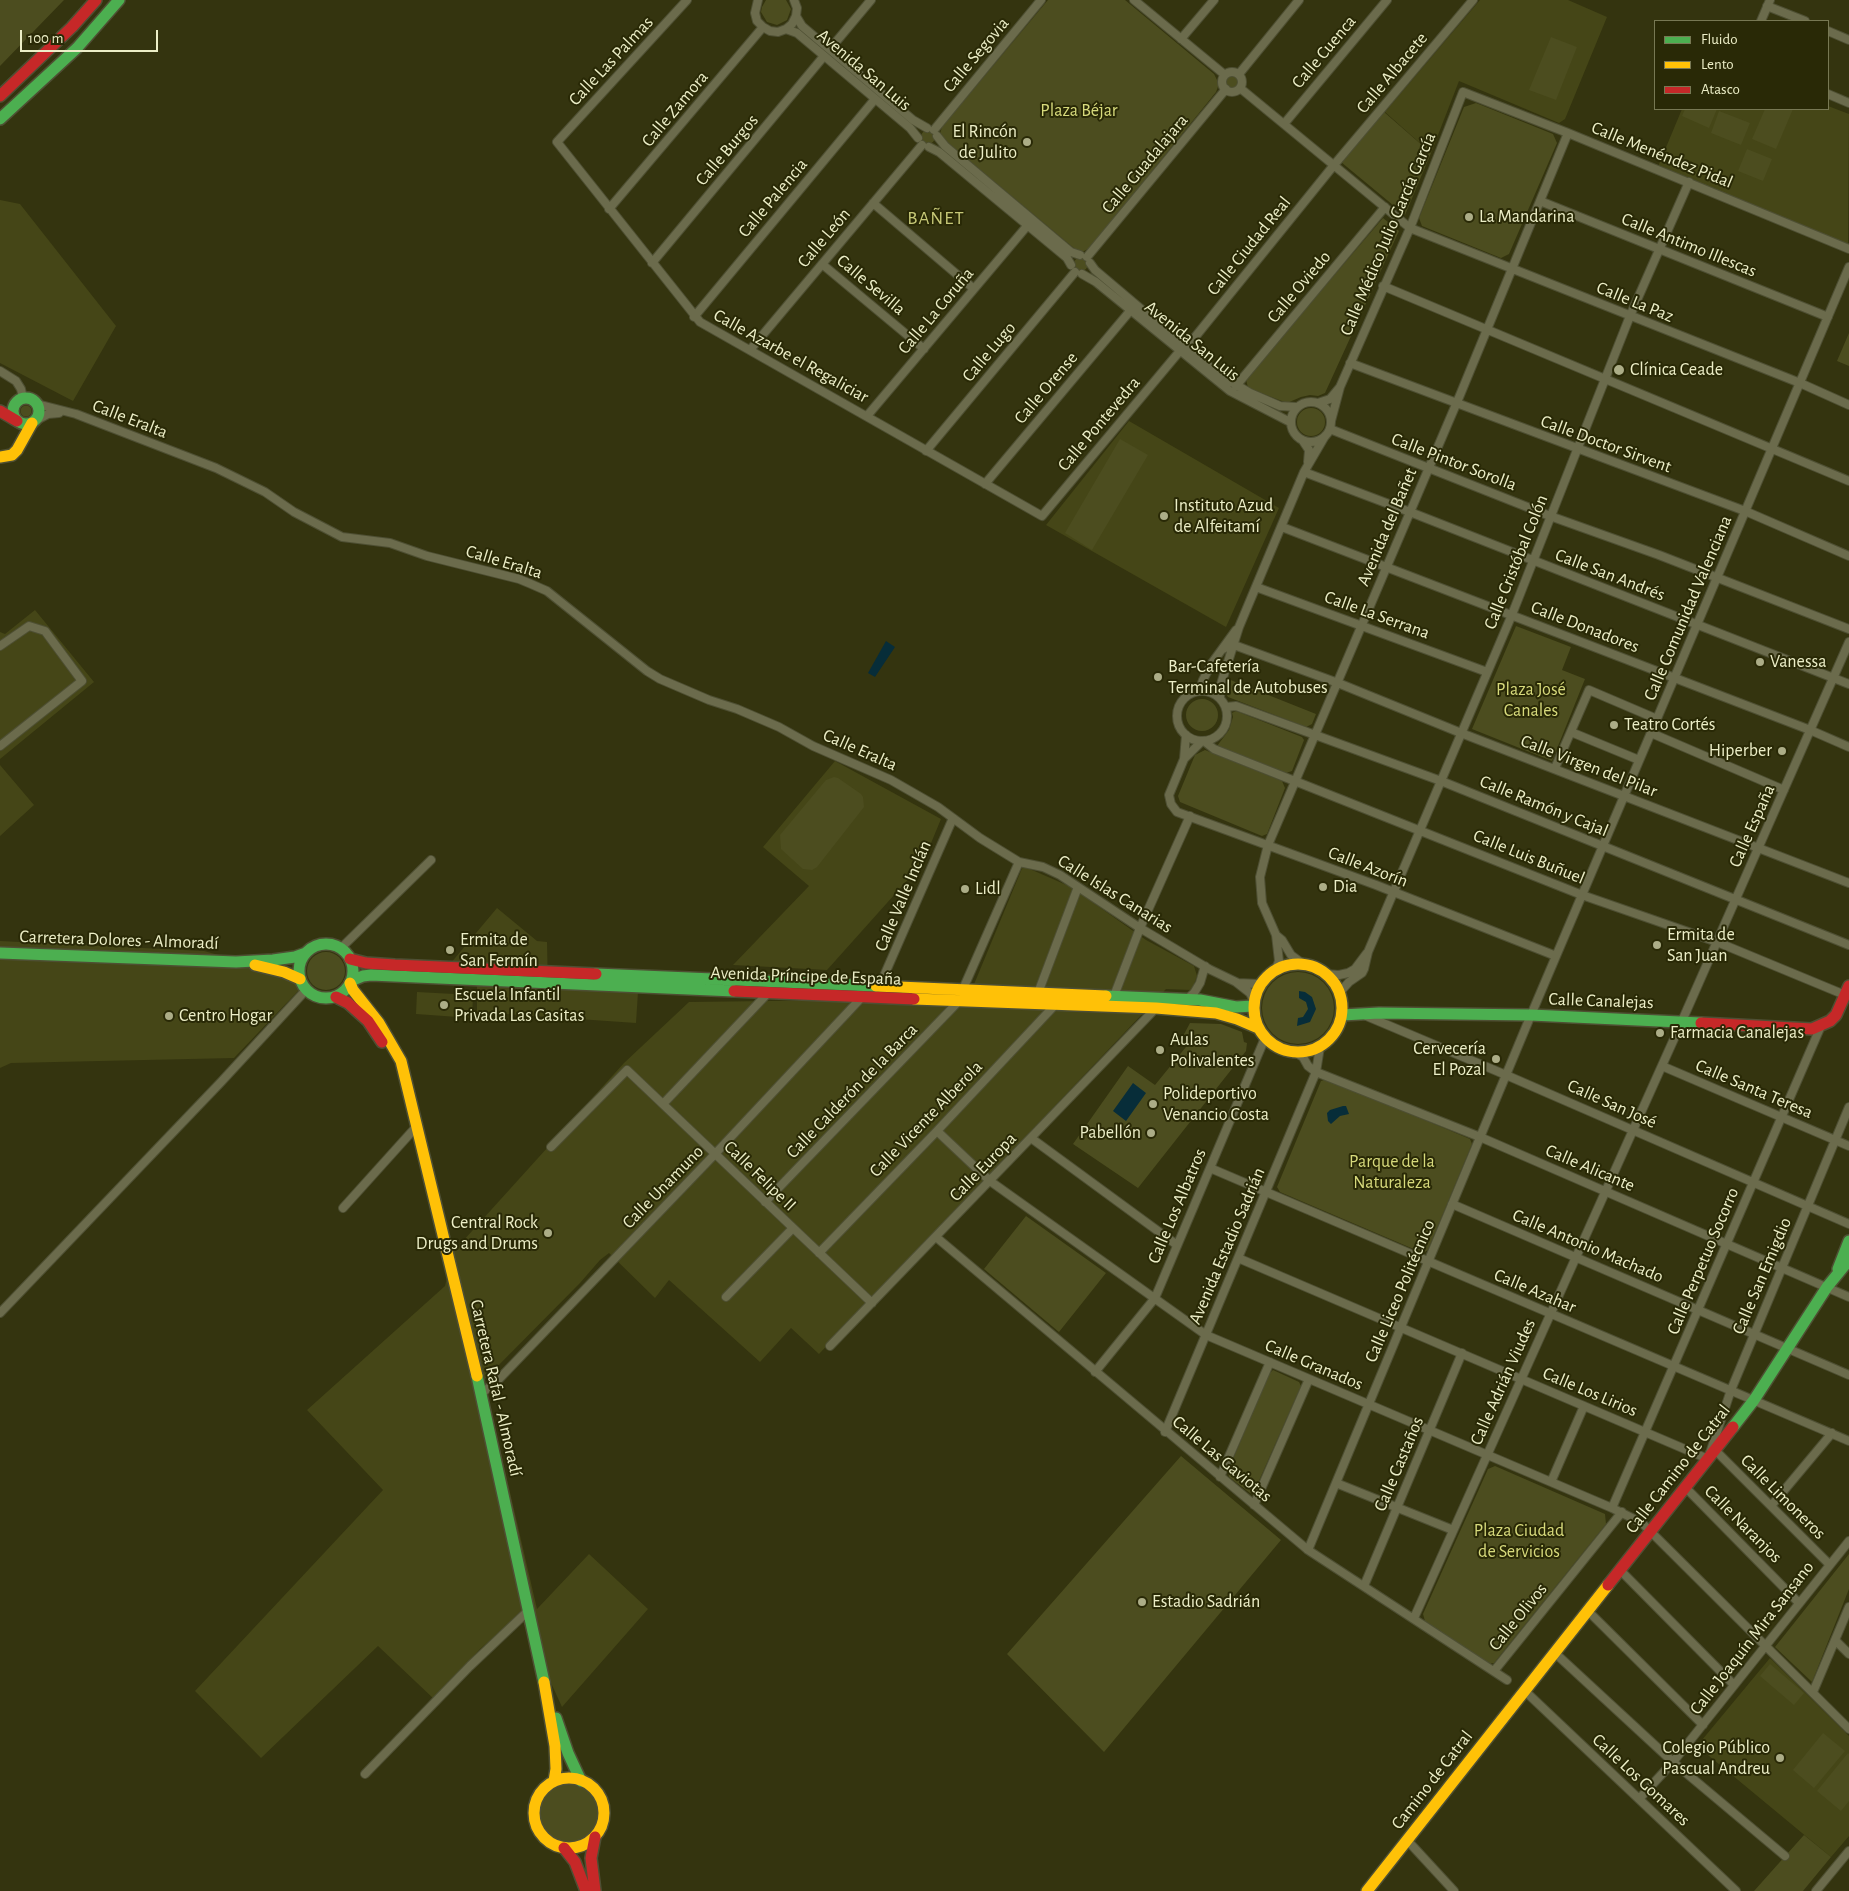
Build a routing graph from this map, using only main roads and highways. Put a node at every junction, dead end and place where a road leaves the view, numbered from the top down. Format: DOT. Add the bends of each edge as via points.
graph roads {
  1 [pos="96,0"];
  2 [pos="119,0"];
  3 [pos="0,96"];
  4 [pos="0,119"];
  5 [pos="20,401"];
  6 [pos="0,406"];
  7 [pos="0,411"];
  8 [pos="18,421"];
  9 [pos="34,422"];
  10 [pos="21,445"];
  11 [pos="0,457"];
  12 [pos="0,953"];
  13 [pos="306,953"];
  14 [pos="350,960"];
  15 [pos="236,962"];
  16 [pos="300,979"];
  17 [pos="351,982"];
  18 [pos="1848,993"];
  19 [pos="961,995"];
  20 [pos="336,997"];
  21 [pos="1341,998"];
  22 [pos="1254,1003"];
  23 [pos="1379,1012"];
  24 [pos="1342,1015"];
  25 [pos="1258,1028"];
  26 [pos="409,1099"];
  27 [pos="1849,1242"];
  28 [pos="1849,1260"];
  29 [pos="1830,1284"];
  30 [pos="545,1685"];
  31 [pos="1526,1692"];
  32 [pos="554,1781"];
  33 [pos="581,1781"];
  34 [pos="595,1837"];
  35 [pos="564,1848"];
  36 [pos="586,1891"];
  37 [pos="595,1891"];
  38 [pos="1367,1891"];
  1 -- 3 [label="main road"];
  2 -- 4 [label="main road" via="77,48"];
  5 -- 6 [label="main road"];
  5 -- 8 [label="main road" via="13,414"];
  5 -- 9 [label="main road" via="31,399 37,404 39,411"];
  7 -- 8 [label="main road"];
  8 -- 9 [label="main road" via="25,424"];
  8 -- 10 [label="main road"];
  9 -- 10 [label="main road"];
  10 -- 11 [label="main road" via="12,455"];
  12 -- 15 [label="main road, Carretera Dolores - Almoradí"];
  13 -- 14 [label="main road" via="325,944 340,948"];
  13 -- 15 [label="main road" via="273,960"];
  13 -- 16 [label="main road" via="299,966"];
  14 -- 17 [label="main road"];
  14 -- 19 [label="main road, Avenida Príncipe de España" via="395,965 880,985"];
  15 -- 16 [label="main road" via="284,972"];
  16 -- 20 [label="main road" via="314,996"];
  17 -- 19 [label="main road, Avenida Príncipe de España" via="371,975 863,996"];
  17 -- 20 [label="main road"];
  17 -- 26 [label="main road, Carretera Rafal - Almoradí" via="353,990 379,1023 401,1061"];
  18 -- 23 [label="main road, Calle Canalejas" via="1830,1021 1812,1028 1531,1015"];
  19 -- 22 [label="main road, Avenida Príncipe de España" via="1038,993 1114,996 1200,1000 1236,1007"];
  19 -- 25 [label="main road, Avenida Príncipe de España" via="1055,1005 1216,1013"];
  20 -- 26 [label="main road, Carretera Rafal - Almoradí" via="368,1021 393,1062"];
  21 -- 22 [label="main road" via="1334,982 1326,974 1316,967 1294,963 1270,973 1260,984"];
  21 -- 23 [label="main road, Calle Canalejas"];
  21 -- 24 [label="main road"];
  22 -- 25 [label="main road"];
  23 -- 24 [label="main road, Calle Canalejas"];
  24 -- 25 [label="main road" via="1330,1039 1308,1052 1279,1049"];
  26 -- 30 [label="main road, Carretera Rafal - Almoradí" via="481,1394"];
  27 -- 29 [label="main road"];
  28 -- 29 [label="main road, Calle Camino de Catral"];
  29 -- 31 [label="main road, Calle Camino de Catral" via="1754,1400"];
  30 -- 32 [label="main road, Carretera Rafal - Almoradí" via="555,1746"];
  30 -- 33 [label="main road, Carretera Rafal - Almoradí"];
  31 -- 38 [label="main road, Camino de Catral"];
  32 -- 33 [label="main road" via="568,1778"];
  32 -- 35 [label="main road" via="542,1790 534,1816 540,1832 551,1843"];
  33 -- 34 [label="main road" via="588,1783 600,1796 604,1810 602,1827"];
  34 -- 35 [label="main road" via="583,1846"];
  34 -- 37 [label="main road" via="591,1858"];
  35 -- 36 [label="main road" via="575,1862"];
}
